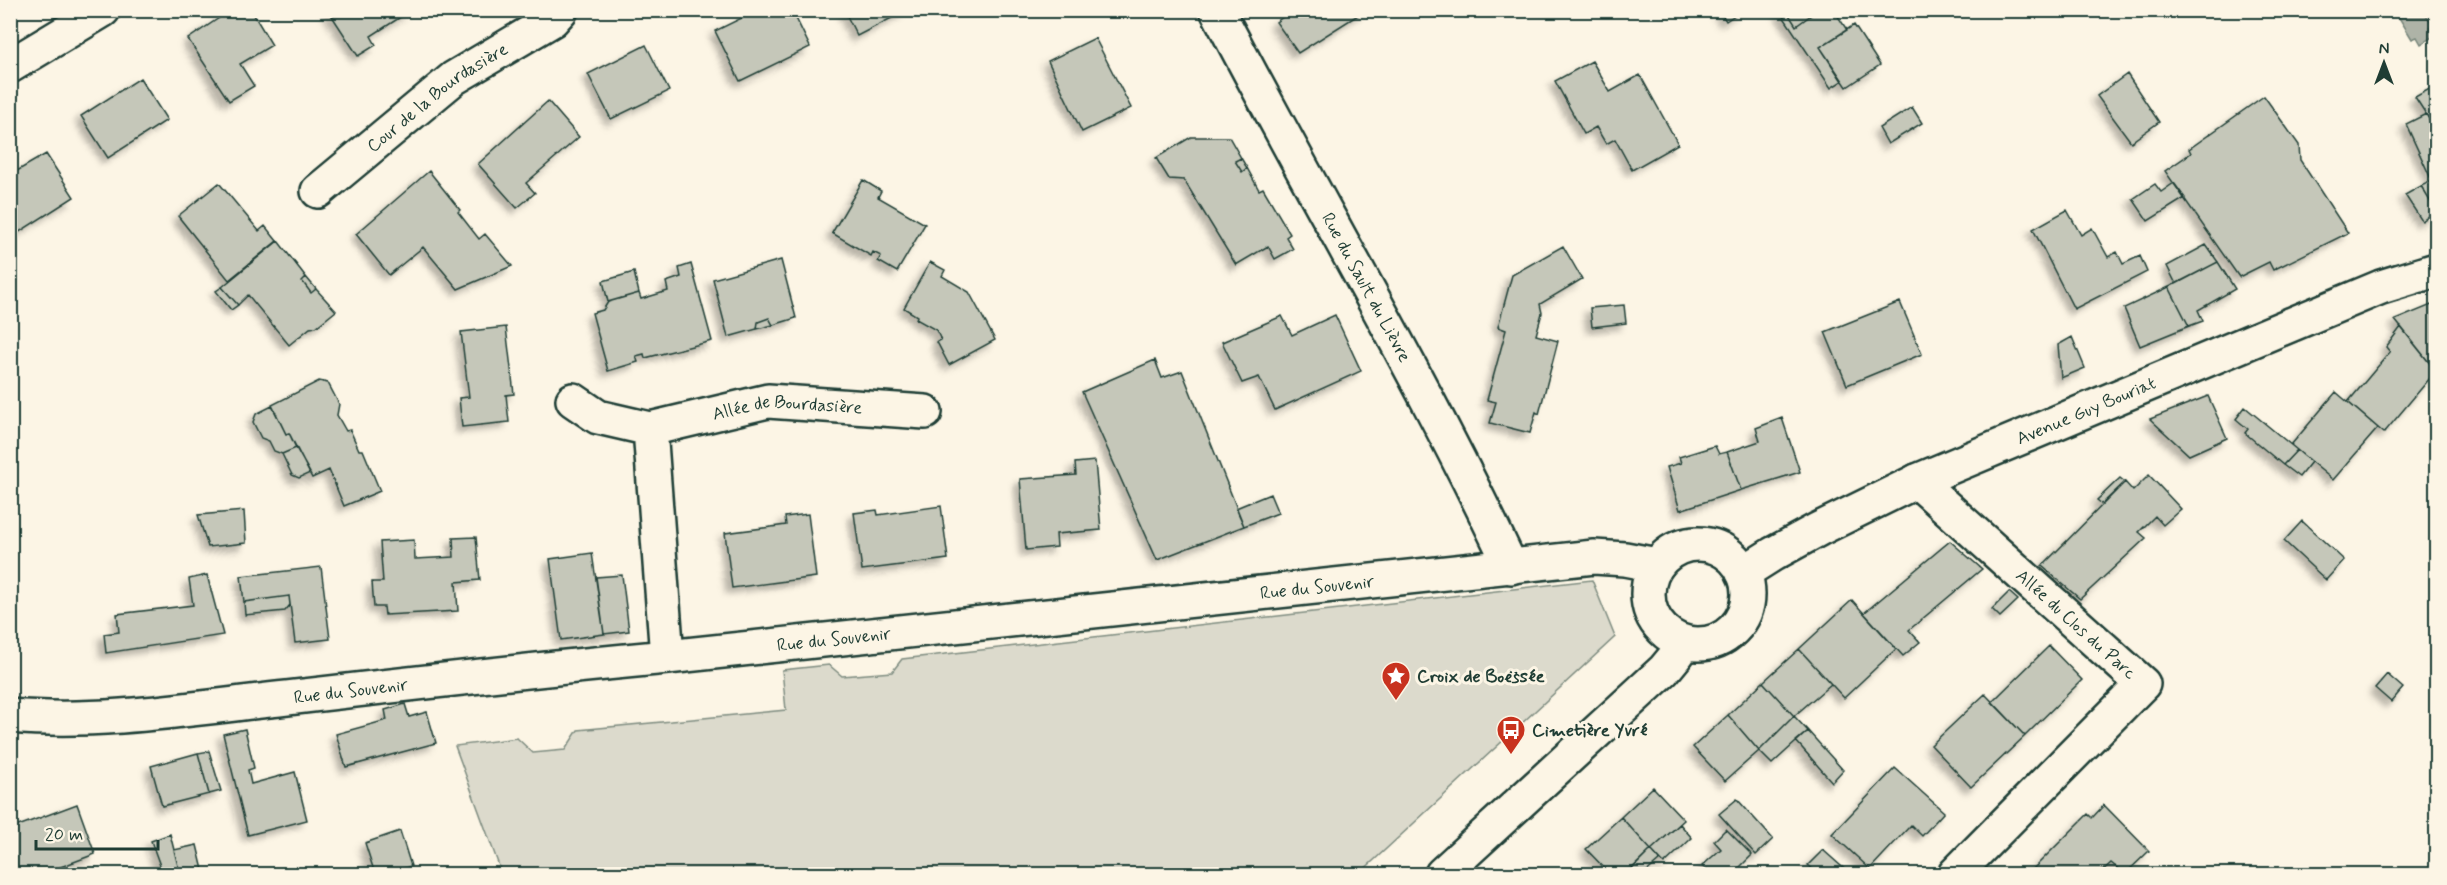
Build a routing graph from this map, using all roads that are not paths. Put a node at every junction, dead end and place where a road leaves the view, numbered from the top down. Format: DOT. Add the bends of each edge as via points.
graph roads {
  1 [pos="103,10"];
  2 [pos="561,10"];
  3 [pos="1217,10"];
  4 [pos="10,66"];
  5 [pos="318,191"];
  6 [pos="2436,270"];
  7 [pos="573,400"];
  8 [pos="925,412"];
  9 [pos="650,429"];
  10 [pos="1917,482"];
  11 [pos="1657,565"];
  12 [pos="1511,567"];
  13 [pos="1743,573"];
  14 [pos="1682,642"];
  15 [pos="667,657"];
  16 [pos="10,716"];
  17 [pos="1442,874"];
  18 [pos="1955,874"];
  1 -- 4 [label="street"];
  2 -- 5 [label="street, Cour de la Bourdasière" via="552,20 454,78"];
  3 -- 12 [label="street, Rue du Sault du Lièvre" via="1468,475"];
  6 -- 10 [label="street, Avenue Guy Bouriat" via="2381,287"];
  7 -- 9 [label="street, Allée de Bourdasière" via="598,417"];
  8 -- 9 [label="street, Allée de Bourdasière" via="768,401"];
  9 -- 15 [label="street"];
  10 -- 13 [label="street, Avenue Guy Bouriat" via="1810,534"];
  10 -- 18 [label="street, Allée du Clos du Parc" via="2143,684"];
  11 -- 12 [label="street, Rue du Souvenir" via="1594,557"];
  11 -- 13 [label="street" via="1680,547 1705,544 1727,553"];
  11 -- 14 [label="street" via="1648,590 1652,614 1661,628"];
  12 -- 15 [label="street, Rue du Souvenir"];
  13 -- 14 [label="street" via="1747,603 1736,627 1714,641"];
  14 -- 17 [label="street" via="1664,670"];
  15 -- 16 [label="street, Rue du Souvenir" via="120,717"];
}
